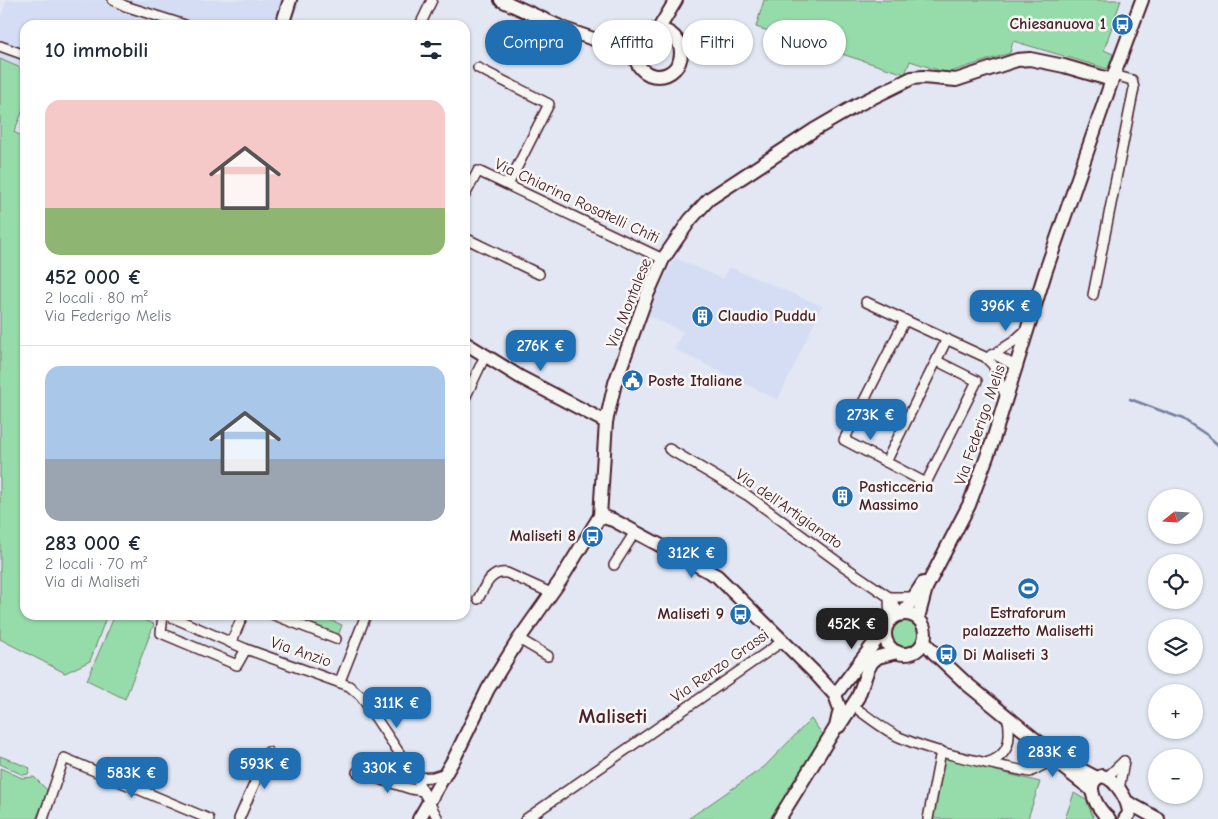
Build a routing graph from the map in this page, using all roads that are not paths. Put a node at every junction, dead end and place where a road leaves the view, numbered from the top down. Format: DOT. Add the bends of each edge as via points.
graph roads {
  1 [pos="113,0"];
  2 [pos="290,0"];
  3 [pos="501,0"];
  4 [pos="1142,0"];
  5 [pos="432,1"];
  6 [pos="675,3"];
  7 [pos="169,20"];
  8 [pos="284,20"];
  9 [pos="422,20"];
  10 [pos="664,20"];
  11 [pos="672,35"];
  12 [pos="592,39"];
  13 [pos="0,46"];
  14 [pos="20,53"];
  15 [pos="639,65"];
  16 [pos="478,68"];
  17 [pos="1113,78"];
  18 [pos="508,184"];
  19 [pos="470,186"];
  20 [pos="470,240"];
  21 [pos="663,259"];
  22 [pos="538,274"];
  23 [pos="1094,295"];
  24 [pos="866,302"];
  25 [pos="905,320"];
  26 [pos="1029,327"];
  27 [pos="947,339"];
  28 [pos="470,346"];
  29 [pos="484,356"];
  30 [pos="989,356"];
  31 [pos="937,361"];
  32 [pos="993,365"];
  33 [pos="1017,367"];
  34 [pos="470,387"];
  35 [pos="1007,399"];
  36 [pos="606,422"];
  37 [pos="669,449"];
  38 [pos="886,462"];
  39 [pos="600,516"];
  40 [pos="635,532"];
  41 [pos="947,550"];
  42 [pos="614,565"];
  43 [pos="551,593"];
  44 [pos="889,597"];
  45 [pos="914,597"];
  46 [pos="478,599"];
  47 [pos="918,618"];
  48 [pos="164,620"];
  49 [pos="177,620"];
  50 [pos="241,620"];
  51 [pos="287,620"];
  52 [pos="364,620"];
  53 [pos="895,620"];
  54 [pos="336,639"];
  55 [pos="519,639"];
  56 [pos="783,641"];
  57 [pos="924,641"];
  58 [pos="231,643"];
  59 [pos="246,649"];
  60 [pos="897,652"];
  61 [pos="912,653"];
  62 [pos="548,656"];
  63 [pos="340,681"];
  64 [pos="967,684"];
  65 [pos="837,695"];
  66 [pos="857,707"];
  67 [pos="1008,718"];
  68 [pos="827,742"];
  69 [pos="1037,742"];
  70 [pos="941,751"];
  71 [pos="268,752"];
  72 [pos="1053,760"];
  73 [pos="986,763"];
  74 [pos="357,772"];
  75 [pos="446,773"];
  76 [pos="1102,777"];
  77 [pos="416,778"];
  78 [pos="1092,790"];
  79 [pos="1119,790"];
  80 [pos="423,791"];
  81 [pos="1127,802"];
  82 [pos="430,803"];
  83 [pos="1108,818"];
  84 [pos="42,819"];
  85 [pos="208,819"];
  86 [pos="239,819"];
  87 [pos="419,819"];
  88 [pos="438,819"];
  89 [pos="526,819"];
  90 [pos="780,819"];
  91 [pos="928,819"];
  92 [pos="1128,819"];
  93 [pos="1158,819"];
  1 -- 7 [label="street"];
  2 -- 8 [label="street"];
  3 -- 12 [label="street"];
  4 -- 17 [label="street"];
  5 -- 9 [label="street"];
  6 -- 10 [label="street"];
  6 -- 11 [label="street"];
  11 -- 15 [label="street" via="680,48 680,56 679,63 669,74 654,76"];
  13 -- 14 [label="street"];
  16 -- 18 [label="street" via="549,104"];
  17 -- 21 [label="street, Via Montalese" via="1030,59 1016,60 956,80 912,78 856,105 709,199"];
  17 -- 23 [label="street" via="1132,80 1134,88"];
  17 -- 26 [label="street, Via Federigo Melis"];
  18 -- 19 [label="street, Via Chiarina Rosatelli Chiti" via="478,171"];
  18 -- 21 [label="street, Via Chiarina Rosatelli Chiti"];
  20 -- 22 [label="street"];
  21 -- 36 [label="street, Via Montalese" via="615,383"];
  24 -- 25 [label="street"];
  25 -- 27 [label="street"];
  25 -- 38 [label="street" via="844,440"];
  26 -- 30 [label="street" via="1013,342"];
  26 -- 33 [label="street, Via Federigo Melis"];
  27 -- 30 [label="street"];
  27 -- 31 [label="street"];
  28 -- 29 [label="street"];
  29 -- 34 [label="street"];
  29 -- 36 [label="street"];
  30 -- 32 [label="street"];
  30 -- 33 [label="street"];
  31 -- 38 [label="street"];
  31 -- 38 [label="street" via="977,381 973,390 926,483"];
  32 -- 33 [label="street"];
  32 -- 35 [label="street"];
  33 -- 35 [label="street, Via Federigo Melis"];
  35 -- 41 [label="street, Via Federigo Melis" via="969,505"];
  36 -- 39 [label="street, Via Montalese"];
  37 -- 44 [label="street, Via dell'Artigianato" via="747,495"];
  39 -- 40 [label="street"];
  39 -- 43 [label="street, Via Montalese"];
  40 -- 42 [label="street"];
  40 -- 56 [label="street" via="717,576"];
  41 -- 45 [label="street, Via Federigo Melis"];
  41 -- 47 [label="street, Via Federigo Melis" via="926,588"];
  43 -- 46 [label="street" via="501,572 492,576"];
  43 -- 55 [label="street, Via Montalese"];
  44 -- 45 [label="street"];
  44 -- 53 [label="street, Via dell'Artigianato"];
  45 -- 53 [label="street, Via Federigo Melis"];
  47 -- 53 [label="street" via="914,615"];
  47 -- 57 [label="street, Via Federigo Melis" via="925,629"];
  48 -- 59 [label="street" via="161,633 237,665"];
  49 -- 58 [label="street, Via Anzio"];
  50 -- 58 [label="street"];
  51 -- 54 [label="street"];
  52 -- 63 [label="street"];
  53 -- 60 [label="street" via="888,644"];
  53 -- 65 [label="street, Via Federigo Melis"];
  55 -- 62 [label="street"];
  55 -- 75 [label="street, Via Montalese" via="488,689"];
  56 -- 65 [label="street"];
  56 -- 89 [label="street, Via Renzo Grassi"];
  57 -- 61 [label="street"];
  57 -- 64 [label="street"];
  58 -- 59 [label="street, Via Anzio"];
  59 -- 63 [label="street, Via Anzio"];
  60 -- 61 [label="street"];
  60 -- 66 [label="street" via="872,662"];
  61 -- 64 [label="street"];
  63 -- 77 [label="street, Via Anzio" via="360,696"];
  64 -- 67 [label="street"];
  65 -- 66 [label="street" via="841,705"];
  65 -- 68 [label="street" via="839,716"];
  66 -- 68 [label="street"];
  66 -- 70 [label="street" via="898,736"];
  67 -- 69 [label="street"];
  67 -- 73 [label="street" via="1005,751 996,760"];
  68 -- 90 [label="street"];
  69 -- 72 [label="street"];
  69 -- 76 [label="street" via="1076,767"];
  70 -- 73 [label="street"];
  70 -- 91 [label="street"];
  71 -- 86 [label="street"];
  72 -- 73 [label="street" via="1030,772"];
  72 -- 78 [label="street"];
  74 -- 80 [label="street"];
  75 -- 77 [label="street"];
  75 -- 82 [label="street, Via Montalese"];
  76 -- 78 [label="street" via="1092,784"];
  76 -- 79 [label="street" via="1114,782"];
  76 -- 79 [label="street" via="1124,761"];
  77 -- 80 [label="street, Via Anzio"];
  78 -- 83 [label="street"];
  79 -- 81 [label="street"];
  80 -- 82 [label="street, Via Anzio"];
  81 -- 92 [label="street"];
  81 -- 93 [label="street"];
  82 -- 87 [label="street, Via Montalese"];
  82 -- 88 [label="street, Via Anzio"];
  84 -- 85 [label="street" via="64,758"];
}
